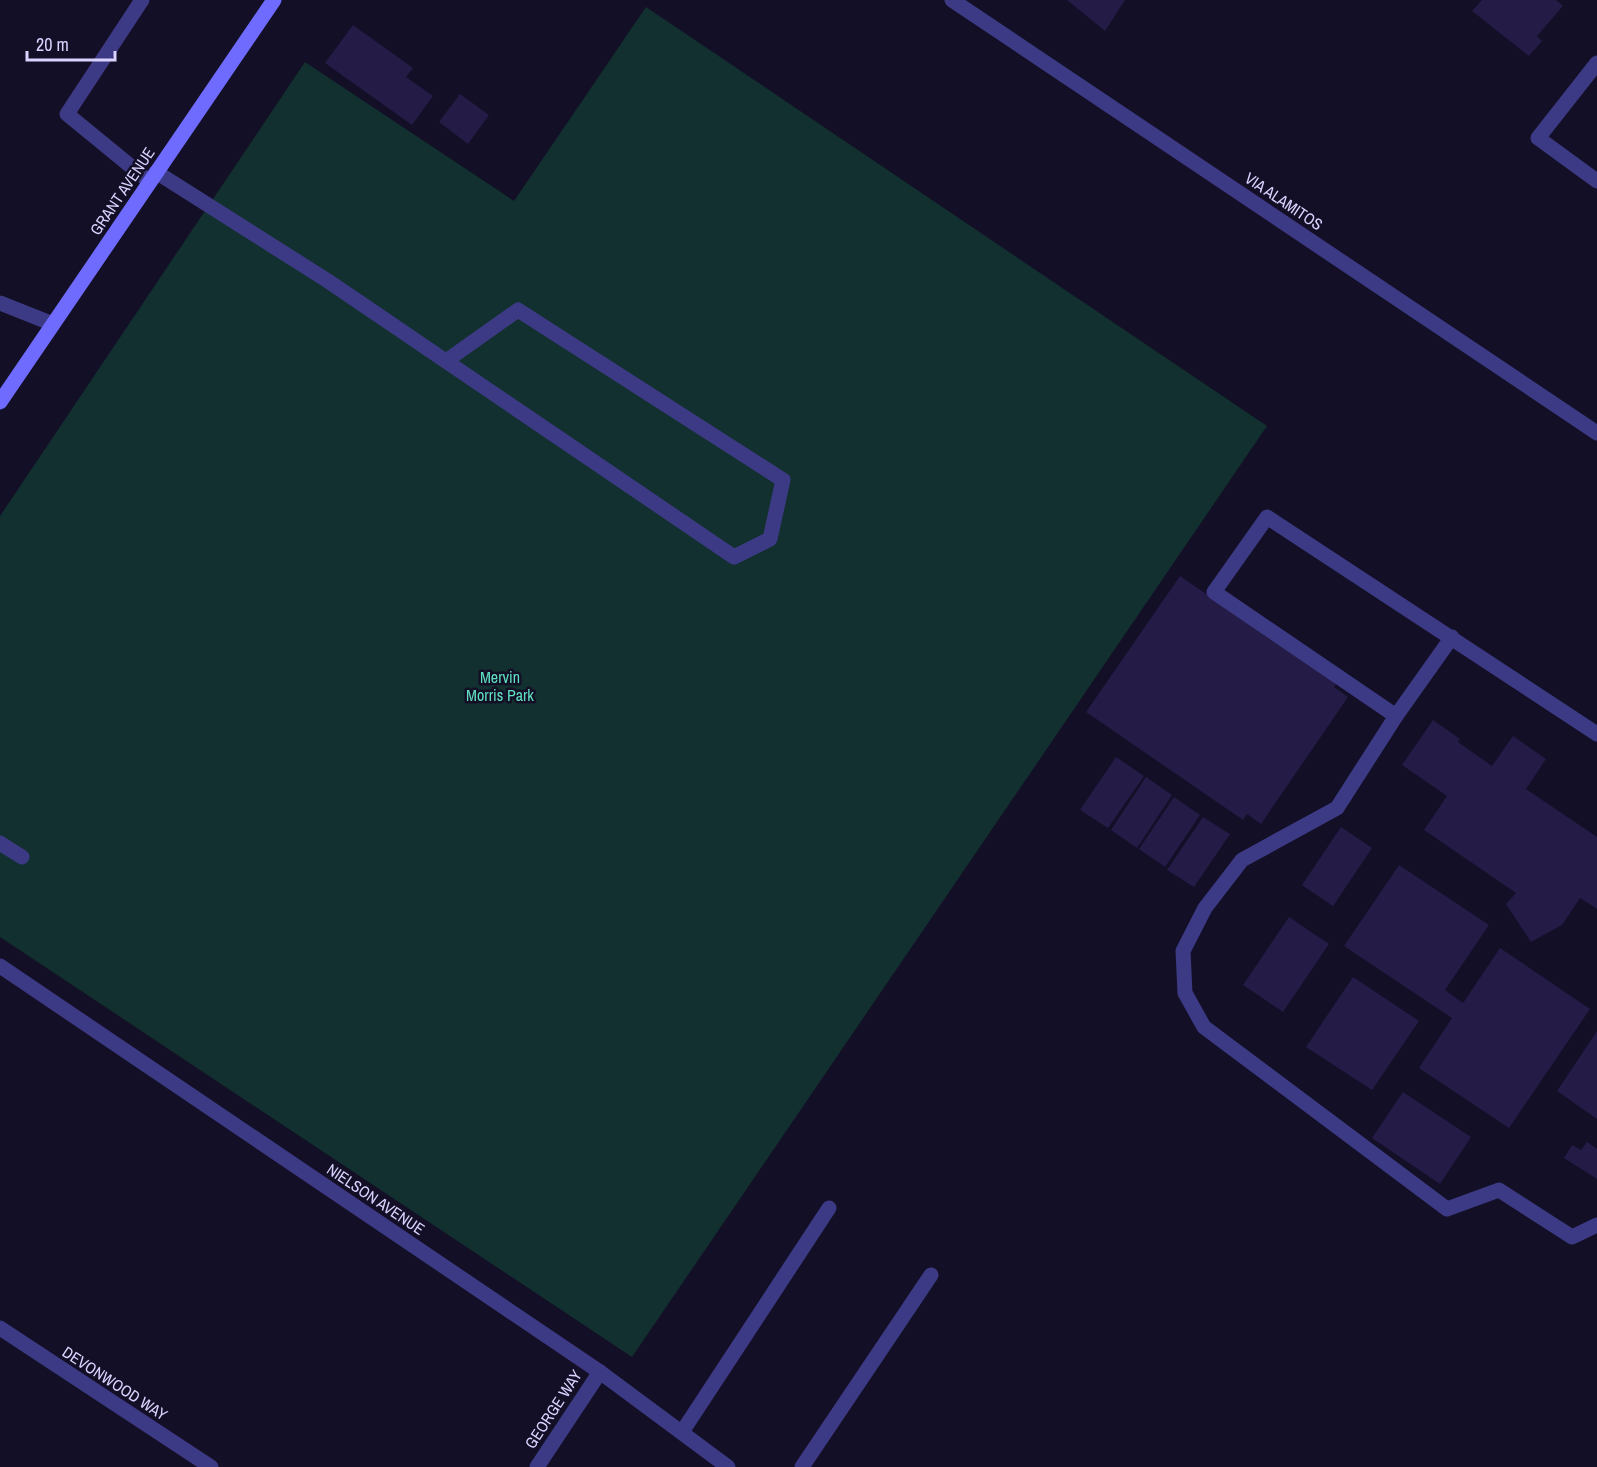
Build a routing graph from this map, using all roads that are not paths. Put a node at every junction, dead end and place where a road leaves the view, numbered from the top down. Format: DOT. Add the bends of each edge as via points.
graph roads {
  1 [pos="142,0"];
  2 [pos="274,0"];
  3 [pos="952,0"];
  4 [pos="1597,63"];
  5 [pos="153,177"];
  6 [pos="1597,181"];
  7 [pos="0,303"];
  8 [pos="53,324"];
  9 [pos="446,361"];
  10 [pos="0,402"];
  11 [pos="1597,433"];
  12 [pos="1452,637"];
  13 [pos="1396,716"];
  14 [pos="1597,734"];
  15 [pos="0,843"];
  16 [pos="22,857"];
  17 [pos="0,966"];
  18 [pos="829,1208"];
  19 [pos="1597,1225"];
  20 [pos="931,1275"];
  21 [pos="0,1329"];
  22 [pos="600,1372"];
  23 [pos="682,1432"];
  24 [pos="211,1467"];
  25 [pos="537,1467"];
  26 [pos="728,1467"];
  27 [pos="802,1467"];
  1 -- 5 [label="street" via="67,114"];
  2 -- 5 [label="main road, GRANT AVENUE"];
  3 -- 11 [label="street, VIA ALAMITOS"];
  4 -- 6 [label="street" via="1538,138"];
  5 -- 8 [label="main road, GRANT AVENUE"];
  5 -- 9 [label="street" via="328,281"];
  7 -- 8 [label="street"];
  8 -- 10 [label="main road, GRANT AVENUE"];
  9 -- 9 [label="street" via="734,557 770,539 783,480 518,310"];
  12 -- 13 [label="street"];
  12 -- 13 [label="street" via="1267,517 1227,573 1214,592"];
  12 -- 14 [label="street"];
  13 -- 19 [label="street" via="1337,808 1242,860 1205,908 1183,951 1185,993 1204,1027 1447,1209 1500,1190 1572,1237"];
  15 -- 16 [label="street"];
  17 -- 22 [label="street, NIELSON AVENUE"];
  18 -- 23 [label="street"];
  20 -- 27 [label="street"];
  21 -- 24 [label="street, DEVONWOOD WAY"];
  22 -- 23 [label="street, NIELSON AVENUE"];
  22 -- 25 [label="street, GEORGE WAY"];
  23 -- 26 [label="street, NIELSON AVENUE"];
}
